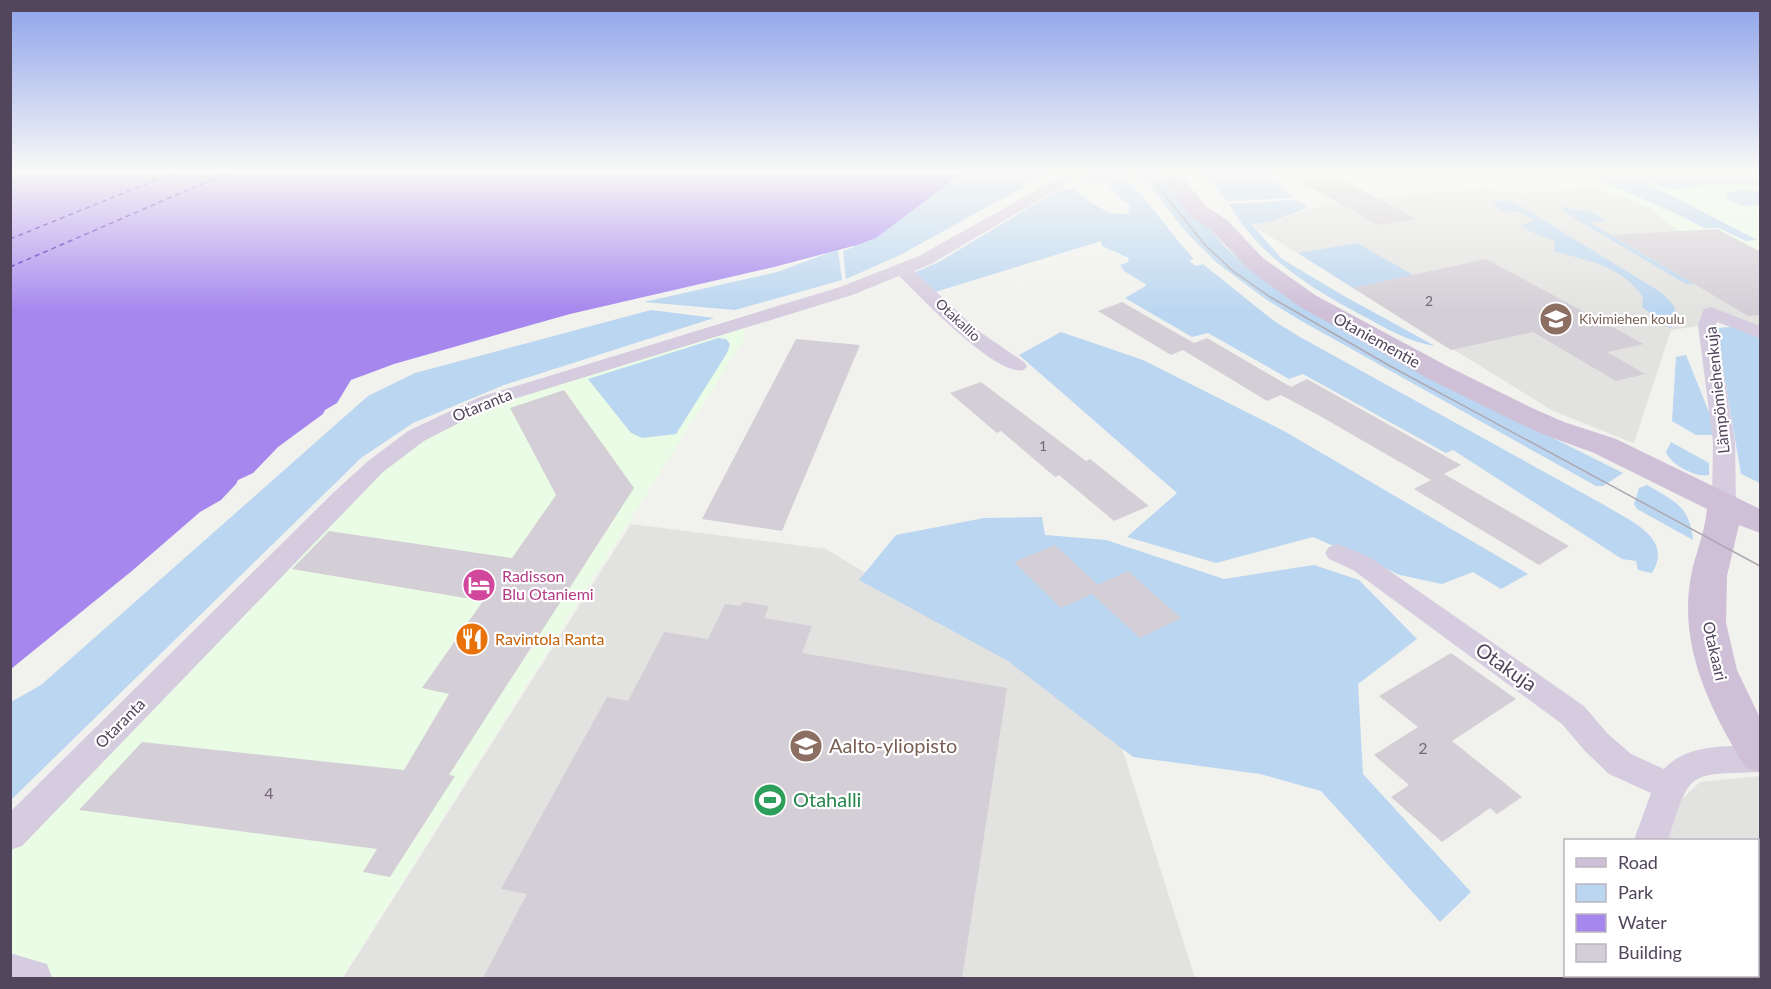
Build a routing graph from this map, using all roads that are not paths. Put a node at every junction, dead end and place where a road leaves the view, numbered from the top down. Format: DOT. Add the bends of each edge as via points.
graph roads {
  1 [pos="997,219"];
  2 [pos="1210,219"];
  3 [pos="1219,219"];
  4 [pos="1219,225"];
  5 [pos="903,270"];
  6 [pos="1761,332"];
  7 [pos="1017,366"];
  8 [pos="1724,513"];
  9 [pos="1761,522"];
  10 [pos="1761,542"];
  11 [pos="1338,553"];
  12 [pos="1761,756"];
  13 [pos="1668,786"];
  14 [pos="10,835"];
  15 [pos="1651,839"];
  16 [pos="10,972"];
  17 [pos="33,978"];
  1 -- 5 [label="street, Otaranta"];
  2 -- 4 [label="street, Otaniementie"];
  3 -- 4 [label="street, Otaniementie"];
  4 -- 8 [label="street, Otaniementie" via="1256,263 1306,300 1437,372 1553,428 1595,455"];
  5 -- 7 [label="street, Otakallio" via="970,334"];
  5 -- 14 [label="street, Otaranta" via="487,401 416,436 342,498"];
  6 -- 8 [label="street, Lämpömiehenkuja" via="1711,313 1707,325 1724,442"];
  8 -- 9 [label="street, Otaniementie"];
  8 -- 10 [label="street, Otaniementie"];
  8 -- 12 [label="street, Otakaari" via="1705,605 1708,634 1726,696"];
  11 -- 13 [label="street, Otakuja" via="1362,564 1573,715 1620,764"];
  12 -- 13 [label="street" via="1687,766"];
  13 -- 15 [label="street"];
  16 -- 17 [label="street"];
}
